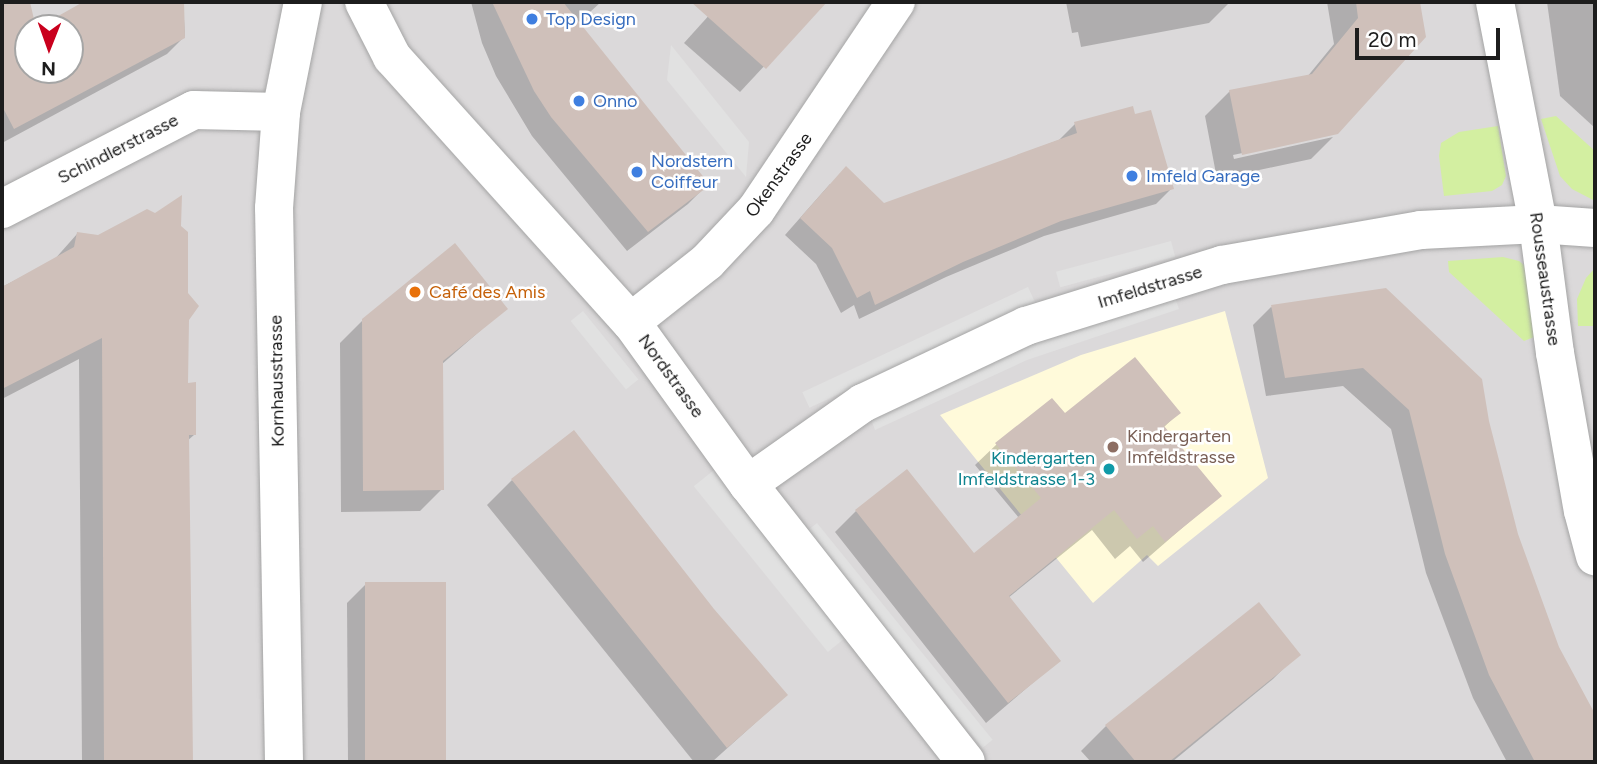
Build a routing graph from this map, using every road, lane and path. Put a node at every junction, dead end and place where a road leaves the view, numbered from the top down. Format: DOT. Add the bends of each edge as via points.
graph roads {
  1 [pos="303,2"];
  2 [pos="364,2"];
  3 [pos="896,2"];
  4 [pos="1495,2"];
  5 [pos="281,112"];
  6 [pos="2,209"];
  7 [pos="1538,224"];
  8 [pos="1595,228"];
  9 [pos="631,322"];
  10 [pos="748,485"];
  11 [pos="1595,556"];
  12 [pos="284,762"];
  13 [pos="966,762"];
  1 -- 5 [label="street, Kornhausstrasse"];
  2 -- 9 [label="street, Nordstrasse" via="392,57"];
  3 -- 9 [label="street, Okenstrasse" via="756,210 707,261"];
  4 -- 7 [label="street, Rousseaustrasse"];
  5 -- 6 [label="street, Schindlerstrasse" via="194,110"];
  5 -- 12 [label="street, Kornhausstrasse" via="274,208"];
  7 -- 8 [label="street, Imfeldstrasse"];
  7 -- 10 [label="street, Imfeldstrasse" via="1421,230 1222,265 1026,326 863,403"];
  7 -- 11 [label="street, Rousseaustrasse" via="1555,353"];
  9 -- 10 [label="street, Nordstrasse"];
  10 -- 13 [label="street, Nordstrasse"];
}
